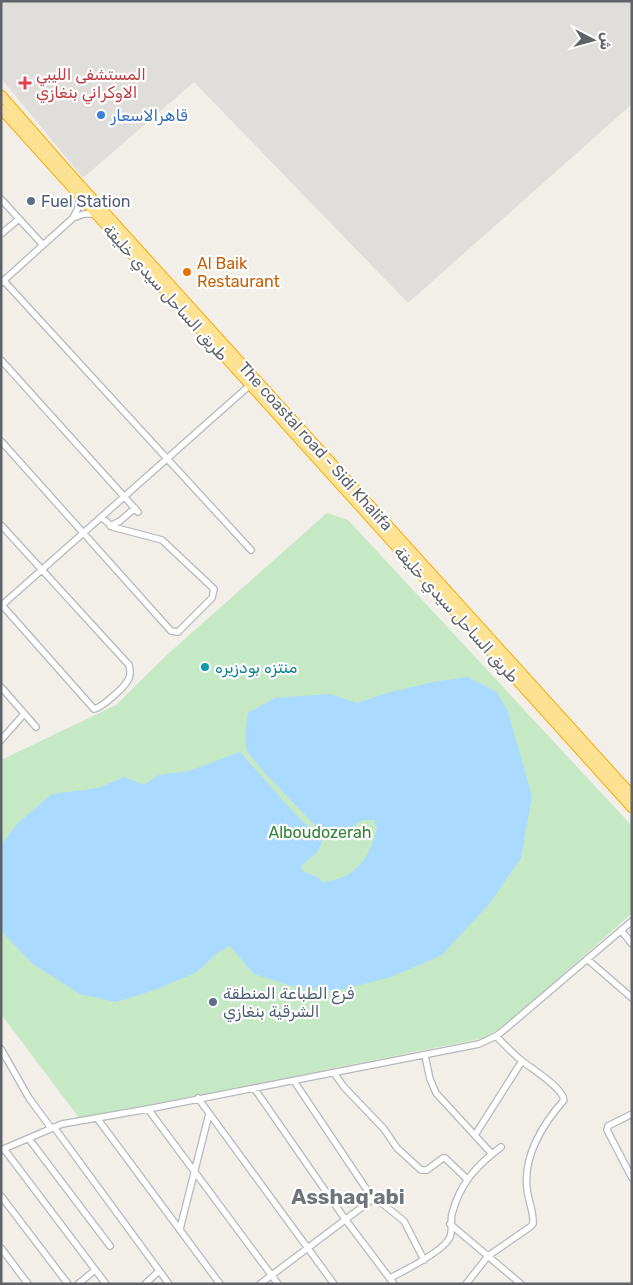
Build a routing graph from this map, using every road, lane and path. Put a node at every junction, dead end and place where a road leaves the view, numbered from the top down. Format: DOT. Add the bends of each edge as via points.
graph roads {
  1 [pos="1,95"];
  2 [pos="1,109"];
  3 [pos="80,197"];
  4 [pos="1,200"];
  5 [pos="96,214"];
  6 [pos="73,218"];
  7 [pos="19,219"];
  8 [pos="1,234"];
  9 [pos="43,245"];
  10 [pos="2,282"];
  11 [pos="1,360"];
  12 [pos="250,385"];
  13 [pos="294,427"];
  14 [pos="1,441"];
  15 [pos="167,458"];
  16 [pos="124,497"];
  17 [pos="101,516"];
  18 [pos="1,525"];
  19 [pos="110,526"];
  20 [pos="84,532"];
  21 [pos="251,550"];
  22 [pos="41,570"];
  23 [pos="2,605"];
  24 [pos="1,687"];
  25 [pos="24,714"];
  26 [pos="36,727"];
  27 [pos="1,740"];
  28 [pos="632,795"];
  29 [pos="632,808"];
  30 [pos="632,921"];
  31 [pos="621,930"];
  32 [pos="632,944"];
  33 [pos="587,959"];
  34 [pos="632,998"];
  35 [pos="496,1036"];
  36 [pos="1,1049"];
  37 [pos="425,1056"];
  38 [pos="522,1061"];
  39 [pos="334,1072"];
  40 [pos="294,1081"];
  41 [pos="254,1088"];
  42 [pos="198,1098"];
  43 [pos="148,1109"];
  44 [pos="209,1114"];
  45 [pos="632,1114"];
  46 [pos="97,1118"];
  47 [pos="52,1128"];
  48 [pos="475,1134"];
  49 [pos="29,1139"];
  50 [pos="501,1147"];
  51 [pos="2,1149"];
  52 [pos="492,1154"];
  53 [pos="194,1172"];
  54 [pos="632,1178"];
  55 [pos="467,1179"];
  56 [pos="1,1196"];
  57 [pos="374,1198"];
  58 [pos="345,1219"];
  59 [pos="450,1224"];
  60 [pos="180,1229"];
  61 [pos="110,1246"];
  62 [pos="1,1248"];
  63 [pos="307,1248"];
  64 [pos="488,1256"];
  65 [pos="424,1260"];
  66 [pos="95,1270"];
  67 [pos="159,1271"];
  68 [pos="271,1275"];
  69 [pos="392,1281"];
  70 [pos="28,1284"];
  71 [pos="68,1284"];
  72 [pos="78,1284"];
  73 [pos="106,1284"];
  74 [pos="146,1284"];
  75 [pos="168,1284"];
  76 [pos="220,1284"];
  77 [pos="260,1284"];
  78 [pos="278,1284"];
  79 [pos="334,1284"];
  80 [pos="466,1284"];
  81 [pos="521,1284"];
  1 -- 13 [label="highway, The coastal road - Sidi Khalifa"];
  2 -- 3 [label="highway, طريق الساحل سيدي خليفة"];
  3 -- 5 [label="highway, طريق الساحل سيدي خليفة"];
  3 -- 6 [label="street"];
  4 -- 7 [label="street"];
  5 -- 6 [label="street"];
  5 -- 12 [label="highway, طريق الساحل سيدي خليفة"];
  6 -- 9 [label="street"];
  7 -- 8 [label="street"];
  7 -- 9 [label="street"];
  9 -- 10 [label="street"];
  10 -- 15 [label="street"];
  11 -- 16 [label="street"];
  12 -- 13 [label="highway, طريق الساحل سيدي خليفة"];
  12 -- 15 [label="street"];
  13 -- 28 [label="highway, The coastal road - Sidi Khalifa"];
  13 -- 29 [label="highway, طريق الساحل سيدي خليفة"];
  14 -- 20 [label="street"];
  15 -- 16 [label="street"];
  15 -- 21 [label="street"];
  16 -- 17 [label="street"];
  16 -- 19 [label="street" via="136,510"];
  17 -- 19 [label="street"];
  17 -- 20 [label="street"];
  18 -- 22 [label="street"];
  19 -- 20 [label="street" via="162,540 214,589 212,598 178,632 172,630"];
  20 -- 22 [label="street"];
  22 -- 23 [label="street"];
  22 -- 23 [label="street" via="129,664 128,681 100,707 94,709"];
  24 -- 25 [label="street"];
  25 -- 26 [label="street"];
  25 -- 27 [label="street"];
  30 -- 31 [label="street"];
  31 -- 32 [label="street"];
  31 -- 33 [label="street"];
  33 -- 34 [label="street"];
  33 -- 35 [label="street"];
  35 -- 37 [label="street" via="479,1044"];
  35 -- 38 [label="street"];
  36 -- 47 [label="street"];
  37 -- 39 [label="street"];
  37 -- 48 [label="street" via="436,1093"];
  38 -- 48 [label="street"];
  38 -- 64 [label="street" via="545,1078 564,1100 542,1128 530,1157 526,1183 533,1224"];
  39 -- 40 [label="street"];
  39 -- 55 [label="street" via="398,1148 421,1170 428,1170 445,1158"];
  40 -- 41 [label="street"];
  40 -- 57 [label="street"];
  41 -- 42 [label="street"];
  41 -- 58 [label="street"];
  42 -- 43 [label="street"];
  42 -- 44 [label="street"];
  43 -- 46 [label="street"];
  43 -- 53 [label="street"];
  44 -- 53 [label="street"];
  44 -- 63 [label="street"];
  45 -- 54 [label="street" via="608,1126 607,1130"];
  46 -- 47 [label="street"];
  46 -- 60 [label="street"];
  47 -- 49 [label="street"];
  47 -- 67 [label="street"];
  48 -- 52 [label="street"];
  49 -- 51 [label="street"];
  49 -- 61 [label="street"];
  50 -- 52 [label="street"];
  51 -- 66 [label="street"];
  52 -- 55 [label="street"];
  53 -- 60 [label="street"];
  53 -- 68 [label="street"];
  55 -- 59 [label="street" via="458,1195"];
  56 -- 71 [label="street"];
  57 -- 58 [label="street"];
  57 -- 65 [label="street" via="404,1221"];
  58 -- 63 [label="street"];
  58 -- 69 [label="street"];
  59 -- 64 [label="street"];
  59 -- 65 [label="street" via="450,1237"];
  60 -- 76 [label="street"];
  62 -- 70 [label="street"];
  63 -- 68 [label="street"];
  63 -- 79 [label="street"];
  64 -- 80 [label="street"];
  64 -- 81 [label="street"];
  65 -- 69 [label="street"];
  66 -- 72 [label="street"];
  66 -- 73 [label="street"];
  67 -- 74 [label="street"];
  67 -- 75 [label="street"];
  68 -- 77 [label="street"];
  68 -- 78 [label="street"];
}
